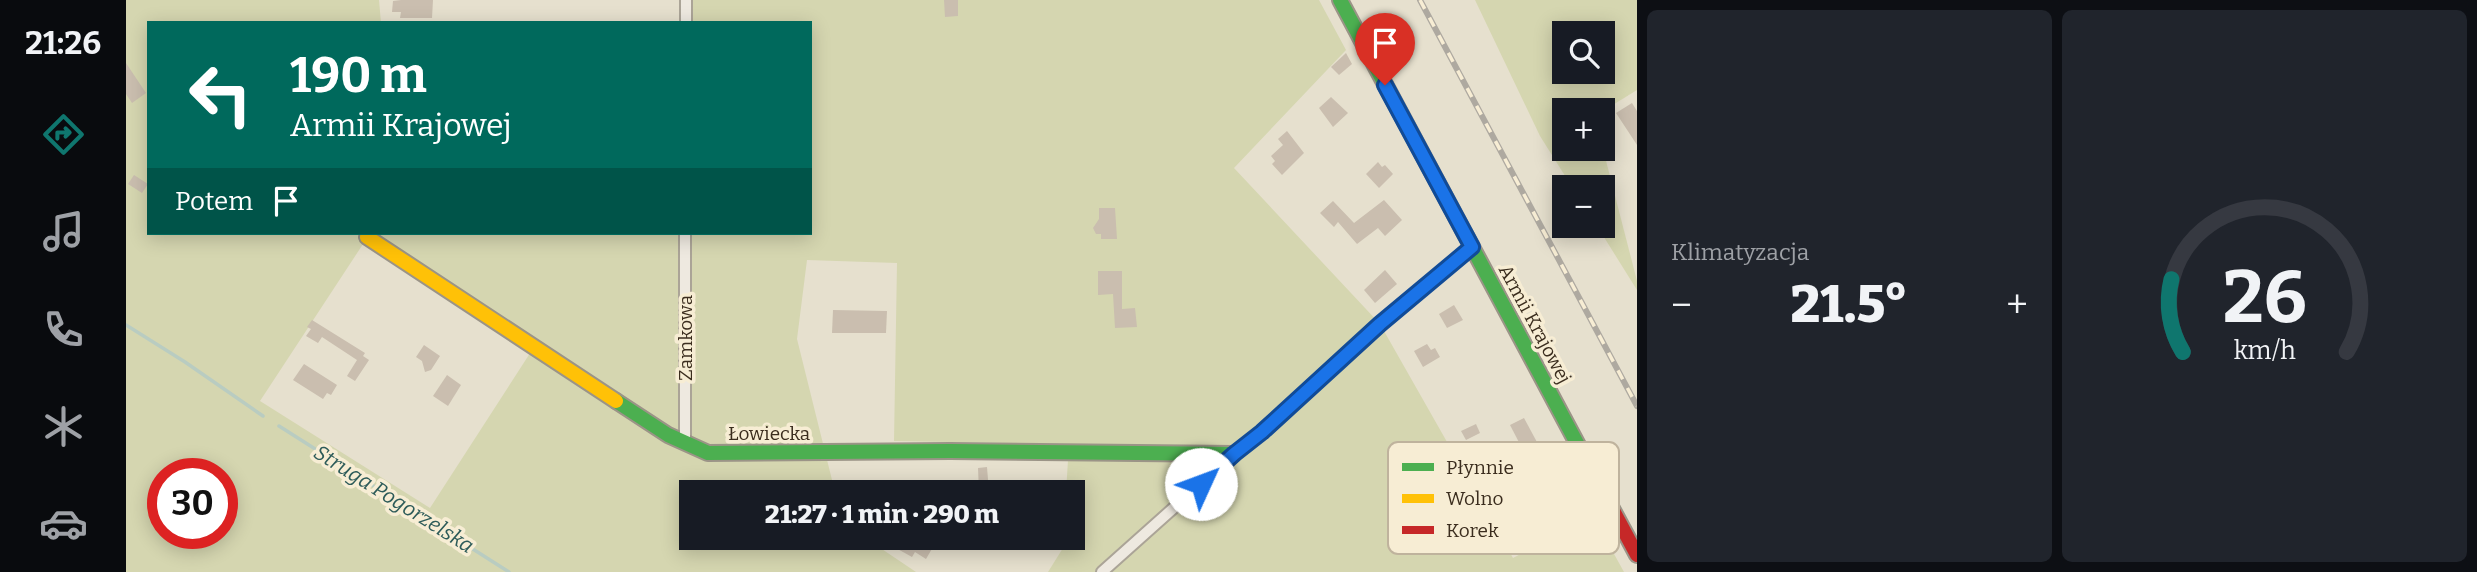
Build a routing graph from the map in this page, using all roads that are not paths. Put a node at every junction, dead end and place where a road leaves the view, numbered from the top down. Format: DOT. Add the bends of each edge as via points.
graph roads {
  1 [pos="686,0"];
  2 [pos="1340,0"];
  3 [pos="686,21"];
  4 [pos="685,235"];
  5 [pos="367,237"];
  6 [pos="1472,247"];
  7 [pos="1576,442"];
  8 [pos="685,443"];
  9 [pos="1234,454"];
  10 [pos="1619,521"];
  11 [pos="1637,555"];
  12 [pos="1102,572"];
  1 -- 3 [label="street"];
  2 -- 6 [label="street, Armii Krajowej"];
  4 -- 8 [label="street, Zamkowa"];
  5 -- 8 [label="street, Łowiecka"];
  6 -- 7 [label="street, Armii Krajowej"];
  6 -- 9 [label="street"];
  8 -- 9 [label="street, Łowiecka" via="708,453"];
  9 -- 12 [label="street"];
  10 -- 11 [label="street, Armii Krajowej"];
}
